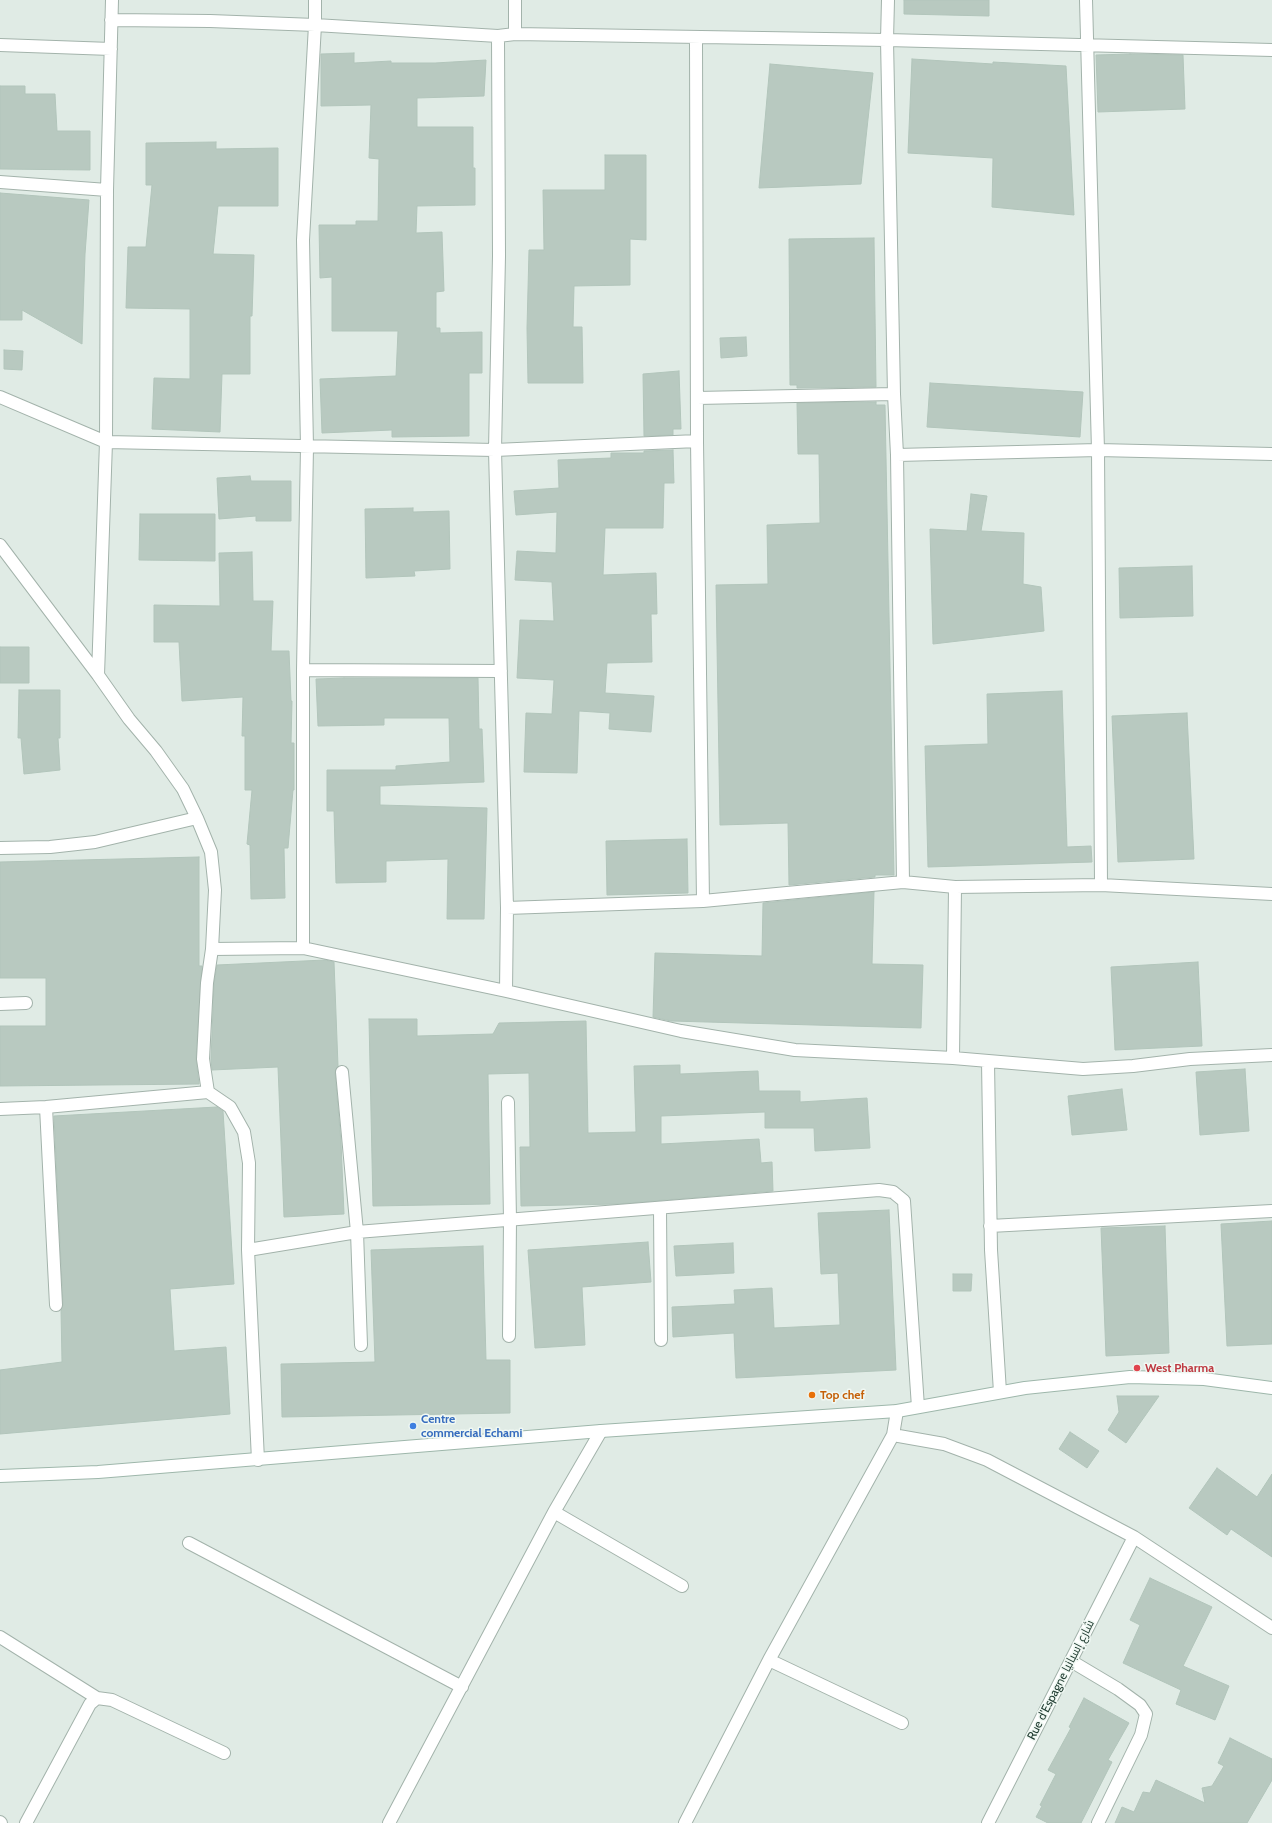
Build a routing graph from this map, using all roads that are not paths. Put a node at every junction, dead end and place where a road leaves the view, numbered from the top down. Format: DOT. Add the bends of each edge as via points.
graph roads {
  1 [pos="112,0"];
  2 [pos="315,0"];
  3 [pos="515,0"];
  4 [pos="888,0"];
  5 [pos="1086,0"];
  6 [pos="111,20"];
  7 [pos="315,25"];
  8 [pos="515,34"];
  9 [pos="498,36"];
  10 [pos="696,38"];
  11 [pos="887,40"];
  12 [pos="1088,44"];
  13 [pos="0,45"];
  14 [pos="111,49"];
  15 [pos="1272,50"];
  16 [pos="0,182"];
  17 [pos="107,190"];
  18 [pos="894,394"];
  19 [pos="0,397"];
  20 [pos="697,398"];
  21 [pos="697,441"];
  22 [pos="106,442"];
  23 [pos="307,446"];
  24 [pos="495,450"];
  25 [pos="1098,450"];
  26 [pos="1272,454"];
  27 [pos="897,455"];
  28 [pos="0,545"];
  29 [pos="303,670"];
  30 [pos="501,670"];
  31 [pos="98,675"];
  32 [pos="197,818"];
  33 [pos="0,848"];
  34 [pos="903,882"];
  35 [pos="1101,885"];
  36 [pos="955,887"];
  37 [pos="1272,894"];
  38 [pos="703,901"];
  39 [pos="507,908"];
  40 [pos="303,948"];
  41 [pos="212,949"];
  42 [pos="506,991"];
  43 [pos="26,1003"];
  44 [pos="0,1004"];
  45 [pos="1272,1055"];
  46 [pos="953,1058"];
  47 [pos="988,1062"];
  48 [pos="342,1072"];
  49 [pos="208,1092"];
  50 [pos="508,1102"];
  51 [pos="46,1107"];
  52 [pos="0,1109"];
  53 [pos="660,1208"];
  54 [pos="1272,1211"];
  55 [pos="510,1220"];
  56 [pos="990,1226"];
  57 [pos="356,1232"];
  58 [pos="248,1250"];
  59 [pos="56,1305"];
  60 [pos="509,1336"];
  61 [pos="661,1340"];
  62 [pos="361,1345"];
  63 [pos="1272,1388"];
  64 [pos="1000,1392"];
  65 [pos="918,1407"];
  66 [pos="897,1411"];
  67 [pos="601,1431"];
  68 [pos="893,1435"];
  69 [pos="258,1460"];
  70 [pos="0,1476"];
  71 [pos="554,1512"];
  72 [pos="1134,1537"];
  73 [pos="189,1543"];
  74 [pos="682,1586"];
  75 [pos="1272,1628"];
  76 [pos="0,1637"];
  77 [pos="769,1660"];
  78 [pos="1071,1660"];
  79 [pos="462,1687"];
  80 [pos="97,1698"];
  81 [pos="902,1723"];
  82 [pos="224,1753"];
  83 [pos="26,1823"];
  84 [pos="389,1823"];
  85 [pos="685,1823"];
  86 [pos="988,1823"];
  87 [pos="1098,1823"];
  1 -- 6 [label="street"];
  2 -- 7 [label="street"];
  3 -- 8 [label="street"];
  4 -- 11 [label="street"];
  5 -- 12 [label="street"];
  6 -- 7 [label="street"];
  6 -- 14 [label="street"];
  7 -- 9 [label="street"];
  7 -- 23 [label="street" via="303,240"];
  8 -- 9 [label="street"];
  8 -- 10 [label="street"];
  9 -- 24 [label="street" via="499,256"];
  10 -- 11 [label="street"];
  10 -- 20 [label="street"];
  11 -- 12 [label="street"];
  11 -- 18 [label="street"];
  12 -- 15 [label="street"];
  12 -- 25 [label="street"];
  13 -- 14 [label="street"];
  14 -- 17 [label="street"];
  16 -- 17 [label="street"];
  17 -- 22 [label="street"];
  18 -- 20 [label="street"];
  18 -- 27 [label="street"];
  19 -- 22 [label="street"];
  20 -- 21 [label="street"];
  21 -- 24 [label="street"];
  21 -- 38 [label="street"];
  22 -- 23 [label="street"];
  22 -- 31 [label="street"];
  23 -- 24 [label="street"];
  23 -- 29 [label="street"];
  24 -- 30 [label="street"];
  25 -- 26 [label="street"];
  25 -- 27 [label="street"];
  25 -- 35 [label="street"];
  27 -- 34 [label="street"];
  28 -- 31 [label="street"];
  29 -- 30 [label="street"];
  29 -- 40 [label="street"];
  30 -- 39 [label="street"];
  31 -- 32 [label="street" via="129,720 183,789"];
  32 -- 33 [label="street" via="95,842 50,847"];
  32 -- 41 [label="street" via="211,852 215,890"];
  34 -- 36 [label="street"];
  34 -- 38 [label="street"];
  35 -- 36 [label="street"];
  35 -- 37 [label="street"];
  36 -- 46 [label="street"];
  38 -- 39 [label="street"];
  39 -- 42 [label="street"];
  40 -- 41 [label="street"];
  40 -- 42 [label="street"];
  41 -- 49 [label="street" via="207,983 204,1059"];
  42 -- 46 [label="street" via="681,1030 795,1050"];
  43 -- 44 [label="street"];
  45 -- 47 [label="street" via="1190,1059 1083,1070"];
  46 -- 47 [label="street"];
  47 -- 56 [label="street"];
  48 -- 57 [label="street"];
  49 -- 51 [label="street"];
  49 -- 58 [label="street" via="230,1106 244,1132 249,1163"];
  50 -- 55 [label="street"];
  51 -- 52 [label="street"];
  51 -- 59 [label="street"];
  53 -- 55 [label="street"];
  53 -- 61 [label="street"];
  53 -- 65 [label="street" via="879,1190 893,1192 904,1201"];
  54 -- 56 [label="street"];
  55 -- 57 [label="street"];
  55 -- 60 [label="street"];
  56 -- 64 [label="street"];
  57 -- 58 [label="street"];
  57 -- 62 [label="street"];
  58 -- 69 [label="street"];
  63 -- 64 [label="street" via="1204,1379 1130,1377"];
  64 -- 65 [label="street"];
  65 -- 66 [label="street"];
  66 -- 67 [label="street"];
  66 -- 68 [label="street"];
  67 -- 69 [label="street"];
  67 -- 71 [label="street"];
  68 -- 72 [label="street" via="944,1444 987,1460"];
  68 -- 77 [label="street"];
  69 -- 70 [label="street" via="98,1472"];
  71 -- 74 [label="street"];
  71 -- 79 [label="street"];
  72 -- 75 [label="street"];
  72 -- 78 [label="street, Rue d'Espagne شارع إسبانيا"];
  73 -- 79 [label="street"];
  76 -- 80 [label="street"];
  77 -- 81 [label="street"];
  77 -- 85 [label="street"];
  78 -- 86 [label="street, Rue d'Espagne شارع إسبانيا"];
  78 -- 87 [label="street" via="1118,1689 1140,1705 1146,1714 1140,1734"];
  79 -- 84 [label="street"];
  80 -- 82 [label="street" via="112,1700"];
  80 -- 83 [label="street" via="90,1704"];
}
